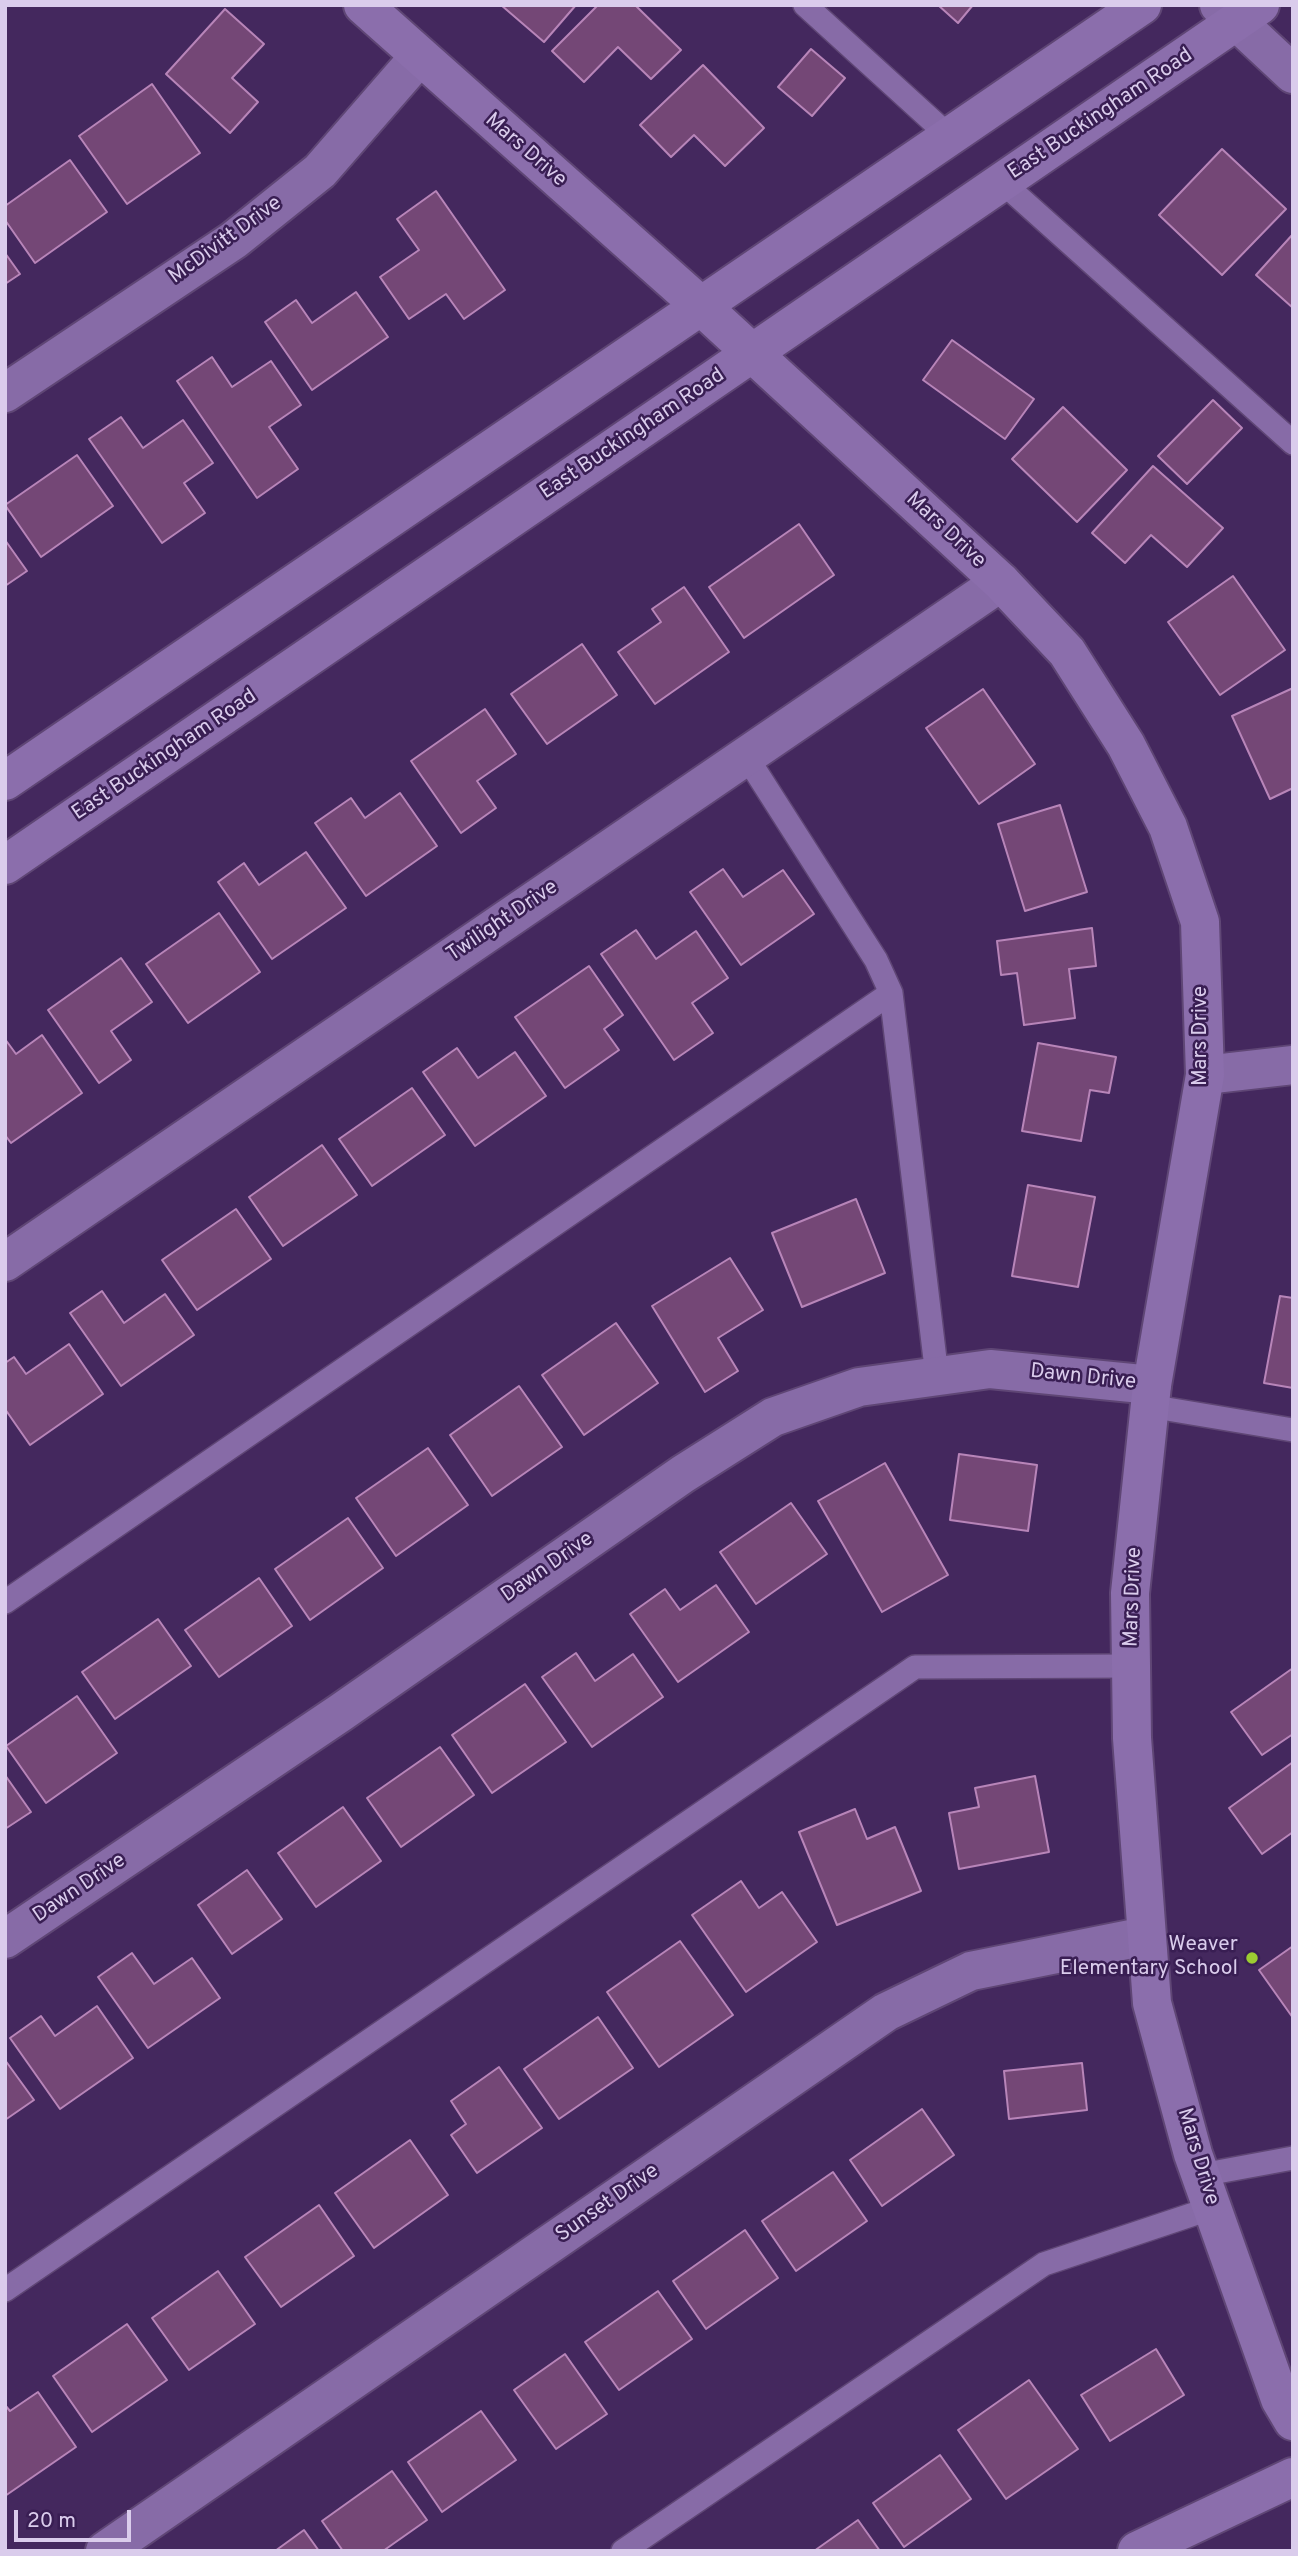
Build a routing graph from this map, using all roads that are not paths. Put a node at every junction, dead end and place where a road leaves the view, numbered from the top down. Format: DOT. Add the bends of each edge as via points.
graph roads {
  1 [pos="363,5"];
  2 [pos="805,5"];
  3 [pos="1142,5"];
  4 [pos="1238,11"];
  5 [pos="419,57"];
  6 [pos="1293,74"];
  7 [pos="949,136"];
  8 [pos="1003,182"];
  9 [pos="701,306"];
  10 [pos="752,354"];
  11 [pos="5,393"];
  12 [pos="1293,443"];
  13 [pos="1000,582"];
  14 [pos="746,756"];
  15 [pos="5,781"];
  16 [pos="5,865"];
  17 [pos="891,993"];
  18 [pos="1293,1065"];
  19 [pos="1205,1075"];
  20 [pos="5,1262"];
  21 [pos="937,1376"];
  22 [pos="1151,1395"];
  23 [pos="1293,1430"];
  24 [pos="5,1602"];
  25 [pos="1131,1666"];
  26 [pos="1146,1936"];
  27 [pos="5,1939"];
  28 [pos="1293,2158"];
  29 [pos="1207,2191"];
  30 [pos="5,2290"];
  31 [pos="1293,2421"];
  32 [pos="1293,2477"];
  33 [pos="105,2551"];
  34 [pos="623,2551"];
  35 [pos="1137,2551"];
  1 -- 5 [label="street, Mars Drive"];
  2 -- 7 [label="lane"];
  3 -- 7 [label="street"];
  4 -- 6 [label="street"];
  4 -- 8 [label="street, East Buckingham Road"];
  5 -- 9 [label="street, Mars Drive"];
  5 -- 11 [label="street, McDivitt Drive" via="309,179 234,240"];
  7 -- 9 [label="street"];
  8 -- 10 [label="street, East Buckingham Road"];
  8 -- 12 [label="lane"];
  9 -- 10 [label="street, Mars Drive"];
  9 -- 15 [label="street"];
  10 -- 13 [label="street, Mars Drive"];
  10 -- 16 [label="street, East Buckingham Road"];
  13 -- 14 [label="street, Twilight Drive"];
  13 -- 19 [label="street, Mars Drive" via="1067,652 1126,745 1168,828 1200,922"];
  14 -- 17 [label="lane" via="876,960"];
  14 -- 20 [label="street, Twilight Drive"];
  17 -- 21 [label="lane"];
  17 -- 24 [label="lane"];
  18 -- 19 [label="street"];
  19 -- 22 [label="street, Mars Drive"];
  21 -- 22 [label="street, Dawn Drive" via="990,1369"];
  21 -- 27 [label="street, Dawn Drive" via="859,1387 773,1417"];
  22 -- 23 [label="lane"];
  22 -- 25 [label="street, Mars Drive" via="1130,1594"];
  25 -- 26 [label="street, Mars Drive"];
  25 -- 30 [label="lane" via="915,1667"];
  26 -- 29 [label="street, Mars Drive" via="1152,2003"];
  26 -- 33 [label="street, Sunset Drive" via="971,1971 886,2012"];
  28 -- 29 [label="lane"];
  29 -- 31 [label="street, Mars Drive" via="1280,2399"];
  29 -- 34 [label="lane" via="1044,2264"];
  32 -- 35 [label="street"];
}
